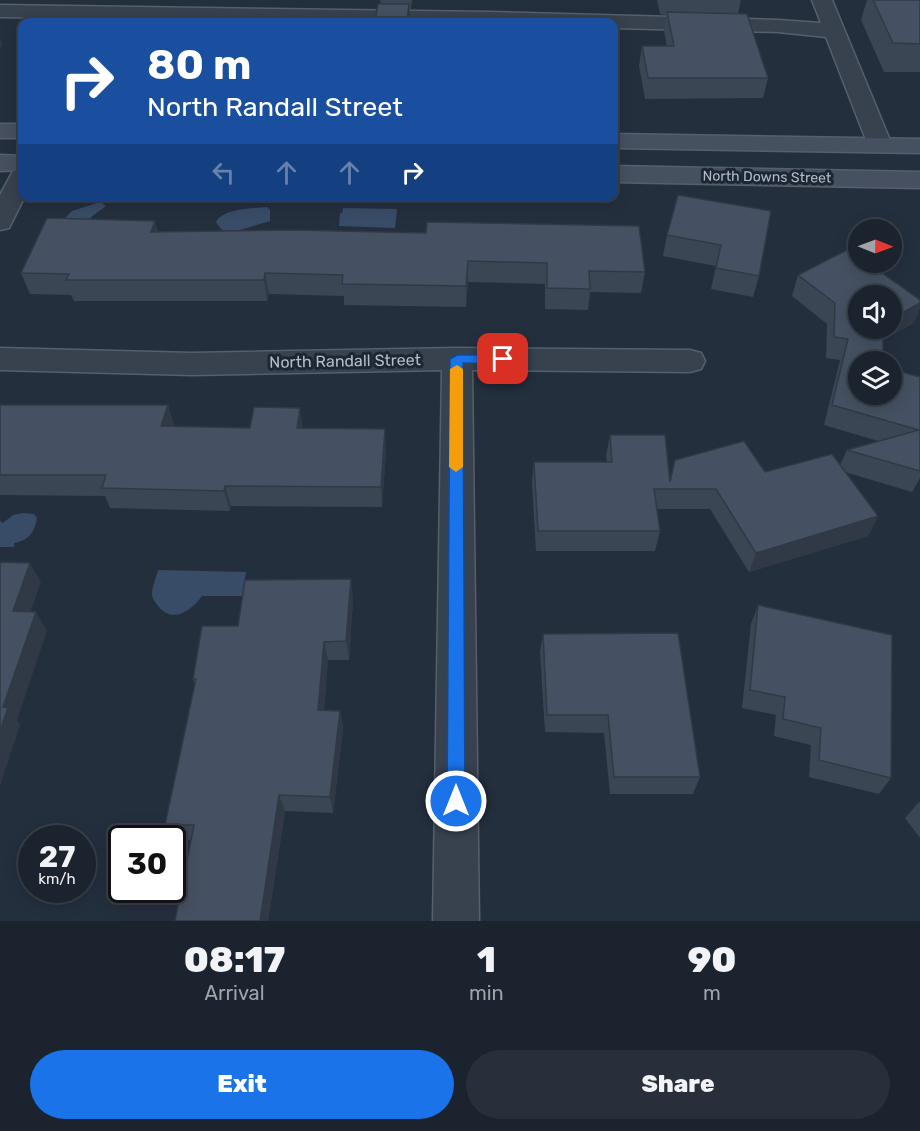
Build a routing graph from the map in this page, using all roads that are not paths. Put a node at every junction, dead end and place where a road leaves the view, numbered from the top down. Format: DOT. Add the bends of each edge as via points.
graph roads {
  1 [pos="822,0"];
  2 [pos="490,9"];
  3 [pos="0,11"];
  4 [pos="103,12"];
  5 [pos="835,31"];
  6 [pos="0,131"];
  7 [pos="18,131"];
  8 [pos="618,141"];
  9 [pos="879,146"];
  10 [pos="920,146"];
  11 [pos="0,163"];
  12 [pos="18,163"];
  13 [pos="618,174"];
  14 [pos="920,180"];
  15 [pos="18,184"];
  16 [pos="0,222"];
  17 [pos="0,359"];
  18 [pos="457,359"];
  19 [pos="690,361"];
  20 [pos="456,921"];
  21 [pos="479,921"];
  1 -- 5 [label="street"];
  2 -- 4 [label="street"];
  2 -- 5 [label="street"];
  3 -- 4 [label="street"];
  5 -- 9 [label="street"];
  6 -- 7 [label="main road"];
  8 -- 9 [label="main road"];
  9 -- 10 [label="main road"];
  11 -- 12 [label="main road"];
  13 -- 14 [label="main road, North Downs Street"];
  15 -- 16 [label="street"];
  17 -- 18 [label="street, North Randall Street" via="192,364"];
  18 -- 19 [label="street, North Randall Street"];
  18 -- 20 [label="street"];
  20 -- 21 [label="street"];
}
